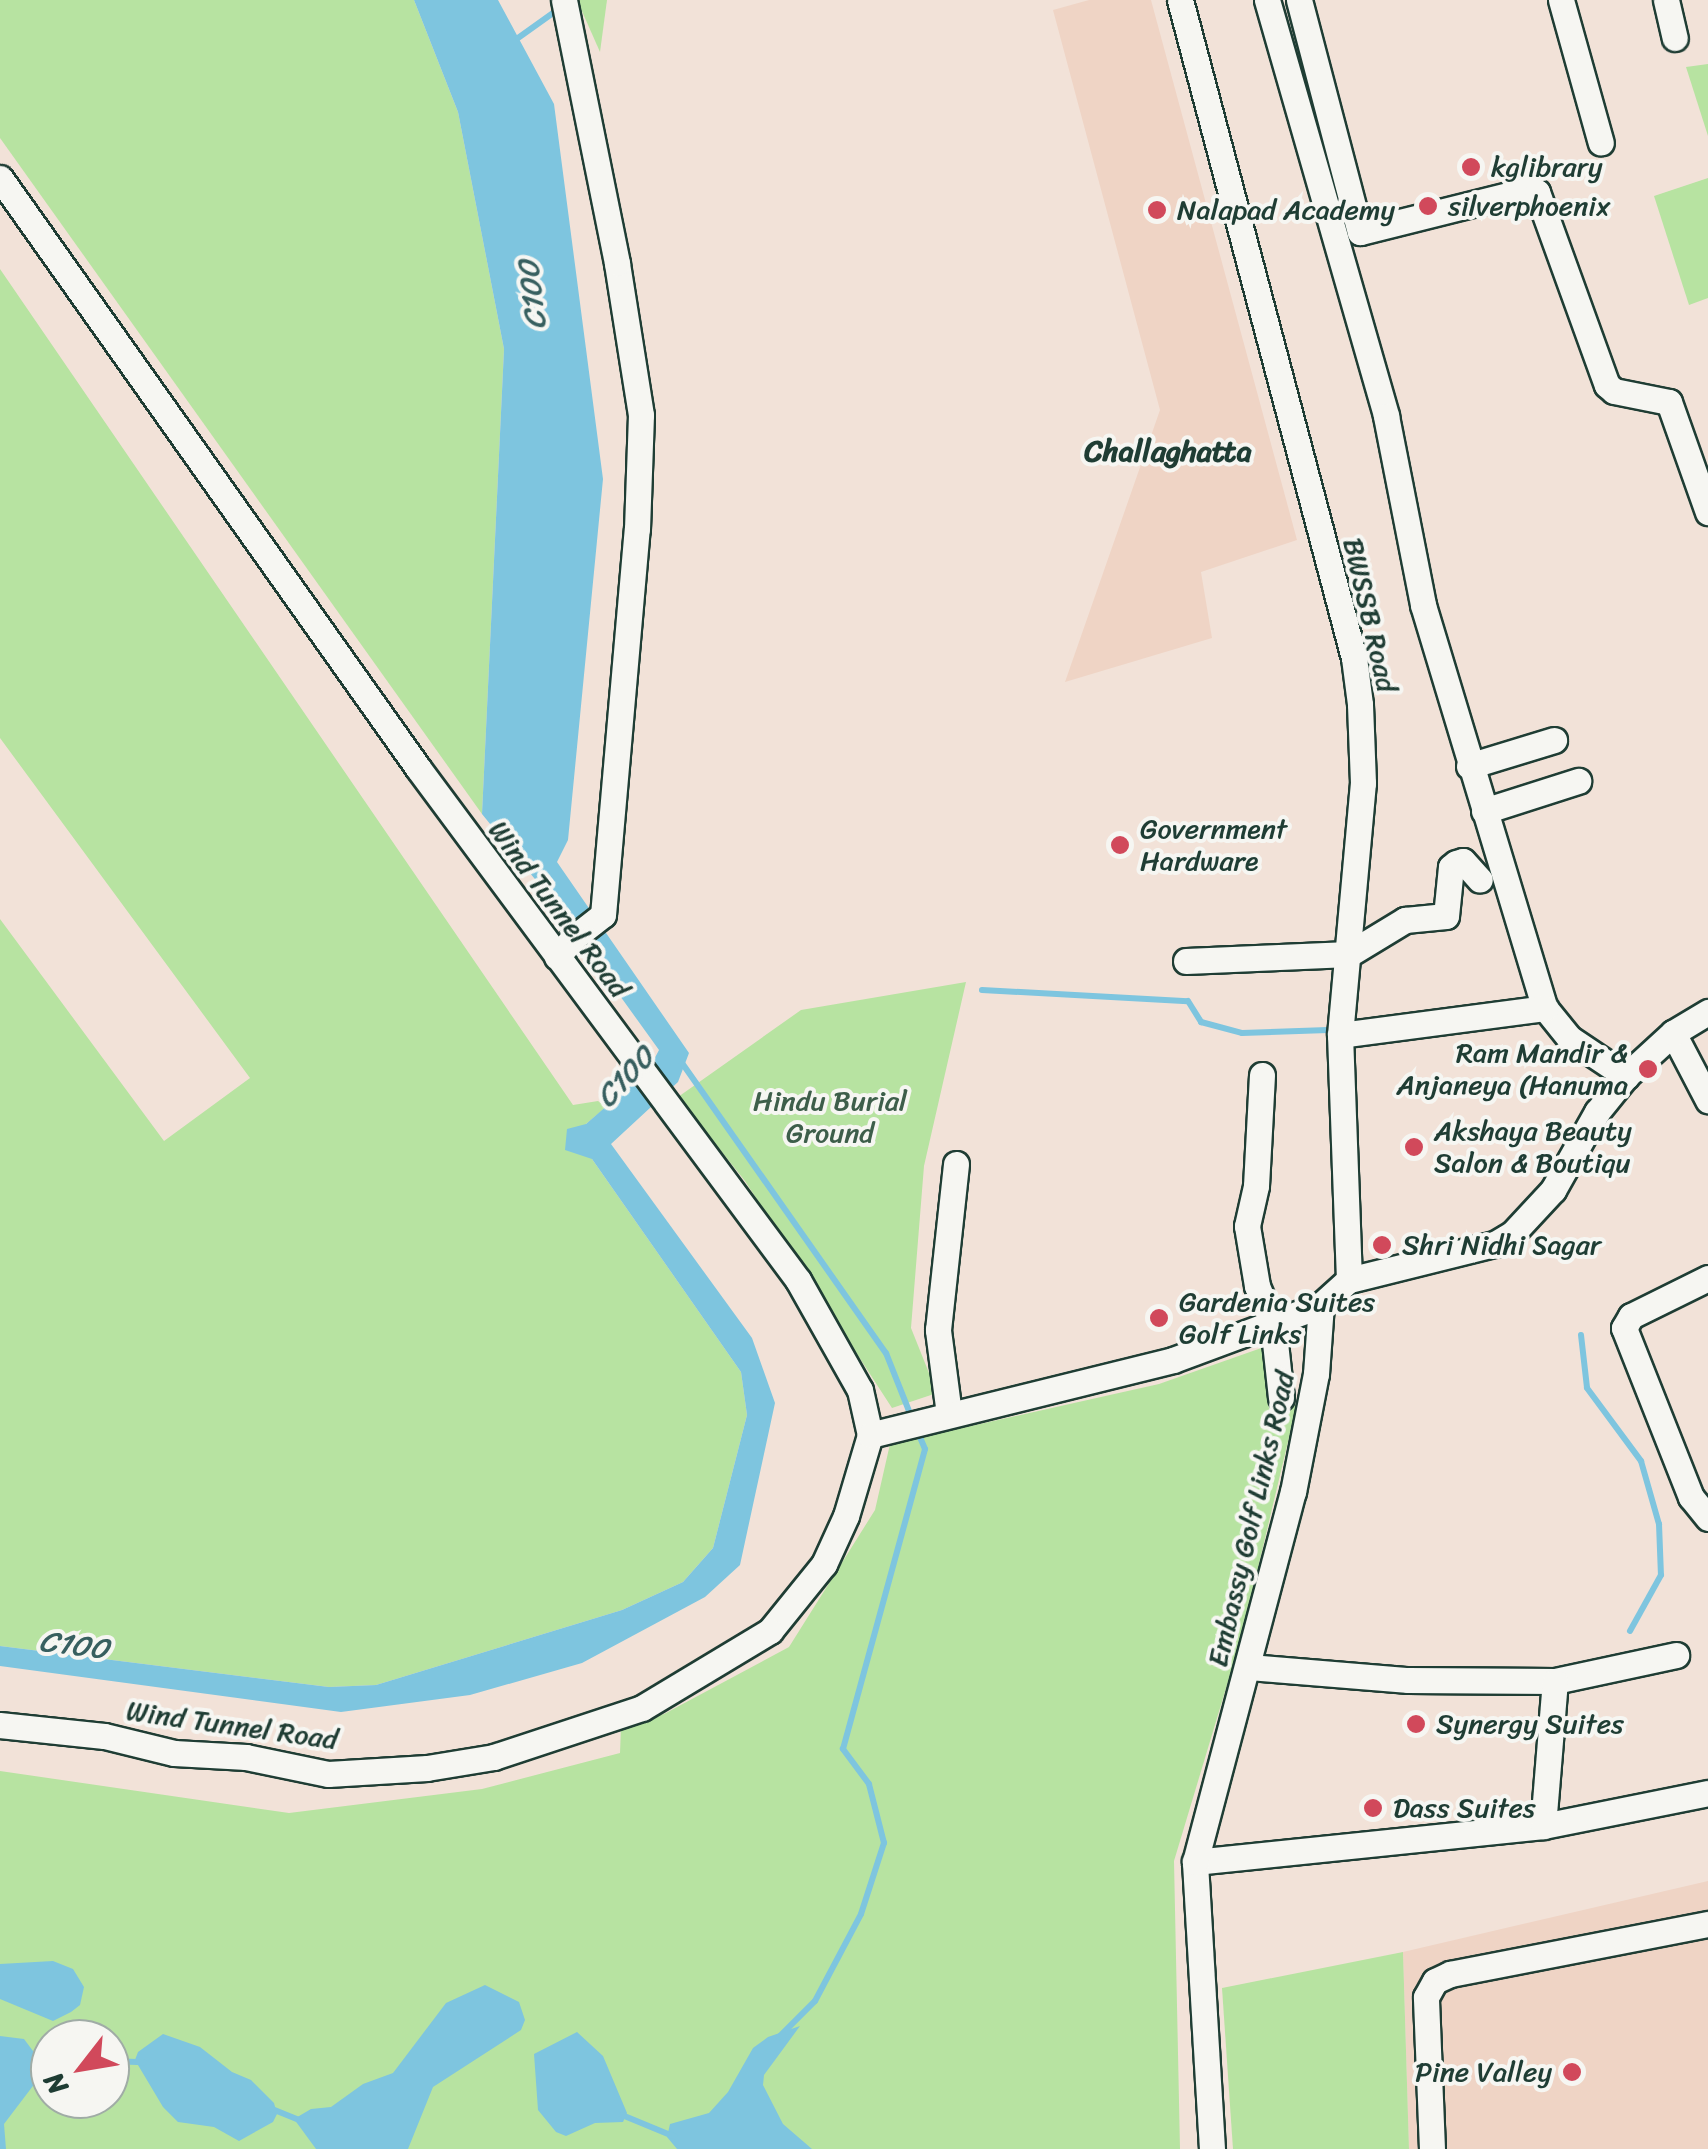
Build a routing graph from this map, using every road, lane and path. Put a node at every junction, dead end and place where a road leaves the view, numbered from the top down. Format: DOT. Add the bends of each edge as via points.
graph roads {
  1 [pos="1180,0"];
  2 [pos="1267,0"];
  3 [pos="1299,0"];
  4 [pos="1561,0"];
  5 [pos="1666,0"];
  6 [pos="566,6"];
  7 [pos="1675,38"];
  8 [pos="1601,143"];
  9 [pos="0,178"];
  10 [pos="1708,512"];
  11 [pos="1554,740"];
  12 [pos="1469,766"];
  13 [pos="1578,781"];
  14 [pos="1484,810"];
  15 [pos="1480,880"];
  16 [pos="565,948"];
  17 [pos="1348,954"];
  18 [pos="1186,962"];
  19 [pos="1545,1008"];
  20 [pos="1708,1012"];
  21 [pos="1673,1033"];
  22 [pos="1340,1035"];
  23 [pos="1698,1064"];
  24 [pos="1262,1074"];
  25 [pos="1626,1076"];
  26 [pos="1708,1100"];
  27 [pos="956,1164"];
  28 [pos="1708,1278"];
  29 [pos="1350,1280"];
  30 [pos="1320,1305"];
  31 [pos="1274,1324"];
  32 [pos="1281,1398"];
  33 [pos="927,1419"];
  34 [pos="870,1435"];
  35 [pos="1708,1518"];
  36 [pos="1676,1655"];
  37 [pos="1248,1667"];
  38 [pos="1555,1680"];
  39 [pos="0,1724"];
  40 [pos="1708,1793"];
  41 [pos="1544,1826"];
  42 [pos="1195,1862"];
  43 [pos="1708,1924"];
  44 [pos="1212,2149"];
  45 [pos="1432,2149"];
  1 -- 17 [label="street, BWSSB Road" via="1354,658 1363,783"];
  2 -- 12 [label="street" via="1386,416 1414,565"];
  3 -- 10 [label="street" via="1360,232 1537,192 1608,385 1614,392 1669,402"];
  4 -- 8 [label="street"];
  5 -- 7 [label="street"];
  6 -- 16 [label="street" via="641,415 638,529 603,915"];
  9 -- 16 [label="street, Wind Tunnel Road" via="418,768"];
  11 -- 12 [label="street"];
  12 -- 14 [label="street"];
  13 -- 14 [label="street"];
  14 -- 19 [label="street"];
  15 -- 17 [label="street" via="1462,861 1456,863 1446,916 1390,925"];
  16 -- 34 [label="street, Wind Tunnel Road" via="637,1064 798,1280 855,1380"];
  17 -- 18 [label="street"];
  17 -- 22 [label="street, BWSSB Road"];
  19 -- 22 [label="street"];
  19 -- 25 [label="street" via="1569,1038"];
  20 -- 21 [label="street"];
  21 -- 23 [label="street"];
  21 -- 25 [label="street"];
  22 -- 29 [label="street, BWSSB Road"];
  23 -- 26 [label="street"];
  24 -- 31 [label="street" via="1256,1186 1247,1226 1255,1276"];
  25 -- 29 [label="street" via="1597,1112 1554,1190 1513,1233 1494,1244"];
  27 -- 33 [label="street"];
  28 -- 35 [label="street" via="1631,1316 1624,1328 1691,1497"];
  29 -- 30 [label="street"];
  30 -- 31 [label="street, Embassy Golf Links Road"];
  30 -- 37 [label="street, Embassy Golf Links Road" via="1306,1430"];
  31 -- 32 [label="street"];
  31 -- 33 [label="street, Embassy Golf Links Road" via="1173,1360"];
  33 -- 34 [label="street, Embassy Golf Links Road"];
  34 -- 39 [label="street, Wind Tunnel Road" via="824,1564 770,1631 642,1708 494,1757 328,1774"];
  36 -- 38 [label="street"];
  37 -- 38 [label="street" via="1408,1680"];
  37 -- 42 [label="street, Embassy Golf Links Road"];
  38 -- 41 [label="street"];
  40 -- 41 [label="street"];
  41 -- 42 [label="street"];
  42 -- 44 [label="street, Embassy Golf Links Road"];
  43 -- 45 [label="street" via="1435,1982 1426,1997"];
}
